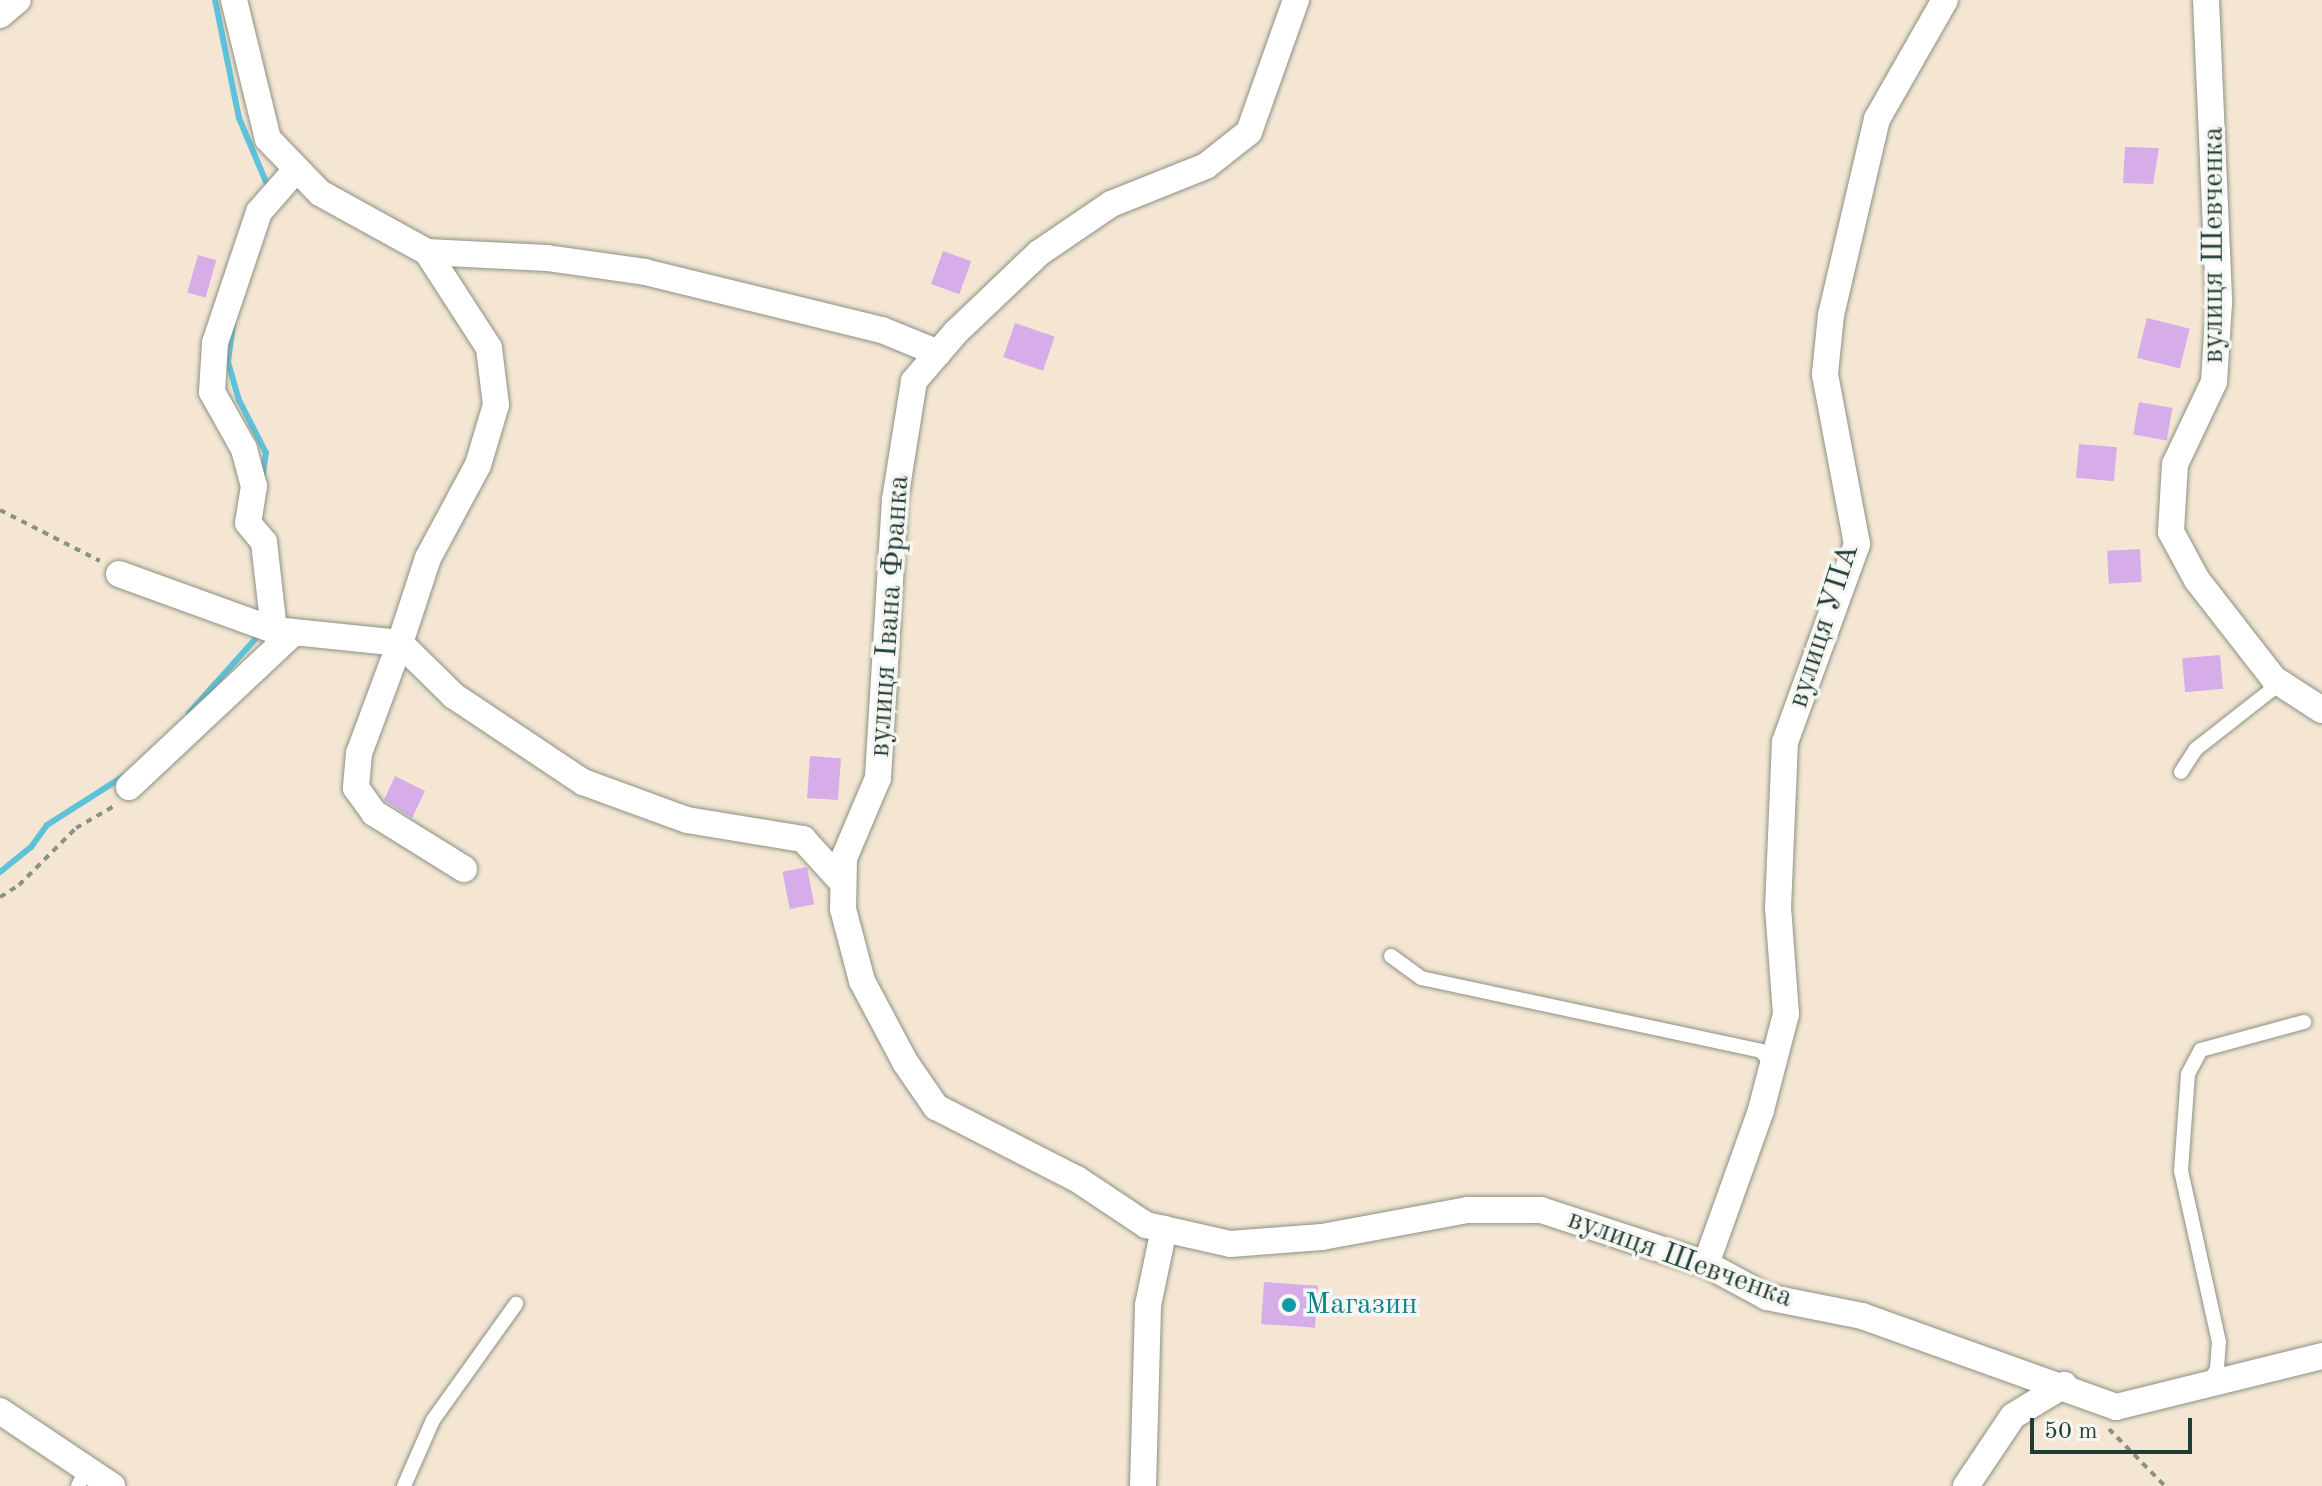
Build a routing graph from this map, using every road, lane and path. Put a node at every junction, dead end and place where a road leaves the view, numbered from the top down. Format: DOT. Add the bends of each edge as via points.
graph roads {
  1 [pos="18,0"];
  2 [pos="234,0"];
  3 [pos="1296,0"];
  4 [pos="1945,0"];
  5 [pos="2206,0"];
  6 [pos="0,15"];
  7 [pos="294,172"];
  8 [pos="427,252"];
  9 [pos="938,353"];
  10 [pos="0,510"];
  11 [pos="119,574"];
  12 [pos="283,632"];
  13 [pos="400,643"];
  14 [pos="2274,679"];
  15 [pos="2322,710"];
  16 [pos="2181,772"];
  17 [pos="129,787"];
  18 [pos="464,869"];
  19 [pos="843,883"];
  20 [pos="0,897"];
  21 [pos="1391,956"];
  22 [pos="2304,1022"];
  23 [pos="1773,1065"];
  24 [pos="1164,1229"];
  25 [pos="1706,1264"];
  26 [pos="516,1304"];
  27 [pos="2322,1356"];
  28 [pos="2209,1382"];
  29 [pos="2064,1385"];
  30 [pos="0,1411"];
  31 [pos="2103,1422"];
  32 [pos="82,1478"];
  33 [pos="112,1486"];
  34 [pos="404,1486"];
  35 [pos="1143,1486"];
  36 [pos="1966,1486"];
  37 [pos="2165,1486"];
  1 -- 6 [label="street"];
  2 -- 7 [label="street" via="268,139"];
  3 -- 9 [label="street, вулиця Івана Франка" via="1249,132 1206,166 1111,204 1039,253"];
  4 -- 23 [label="street, вулиця УПА" via="1877,119 1831,315 1825,374 1857,544 1785,742 1778,908 1786,1014"];
  5 -- 14 [label="street, вулиця Шевченка" via="2219,303 2214,382 2175,464 2171,532 2197,580"];
  7 -- 8 [label="street" via="320,193"];
  7 -- 12 [label="street" via="259,212 215,343 212,392 244,449 254,486 248,523 264,542"];
  8 -- 9 [label="street" via="547,258 645,272 882,330"];
  8 -- 13 [label="street" via="489,348 496,405 478,465 428,558"];
  9 -- 19 [label="street, вулиця Івана Франка" via="914,381 895,499 878,778 844,858"];
  10 -- 11 [label="path" via="78,546"];
  11 -- 12 [label="street"];
  12 -- 13 [label="street"];
  12 -- 17 [label="street"];
  13 -- 18 [label="street" via="359,753 356,788 374,813"];
  13 -- 19 [label="street" via="454,696 583,782 687,820 803,839"];
  14 -- 15 [label="street, вулиця Шевченка"];
  14 -- 16 [label="lane" via="2270,691 2196,749"];
  17 -- 20 [label="path" via="114,808 76,828"];
  19 -- 24 [label="street, вулиця Івана Франка" via="843,909 862,981 936,1107 1077,1179 1146,1225"];
  21 -- 23 [label="lane" via="1421,978 1761,1051"];
  22 -- 28 [label="lane" via="2201,1050 2188,1074 2181,1171 2219,1342 2217,1369"];
  23 -- 25 [label="street, вулиця УПА"];
  24 -- 25 [label="street, вулиця Шевченка" via="1230,1244 1322,1237 1468,1210 1541,1210"];
  24 -- 35 [label="street" via="1148,1305"];
  25 -- 29 [label="street, вулиця Шевченка" via="1767,1297 1862,1316"];
  26 -- 34 [label="lane" via="433,1420"];
  27 -- 28 [label="street, вулиця Шевченка"];
  28 -- 29 [label="street, вулиця Шевченка" via="2116,1407"];
  29 -- 36 [label="street" via="2013,1416"];
  30 -- 32 [label="street"];
  31 -- 37 [label="path"];
  32 -- 33 [label="street"];
}
